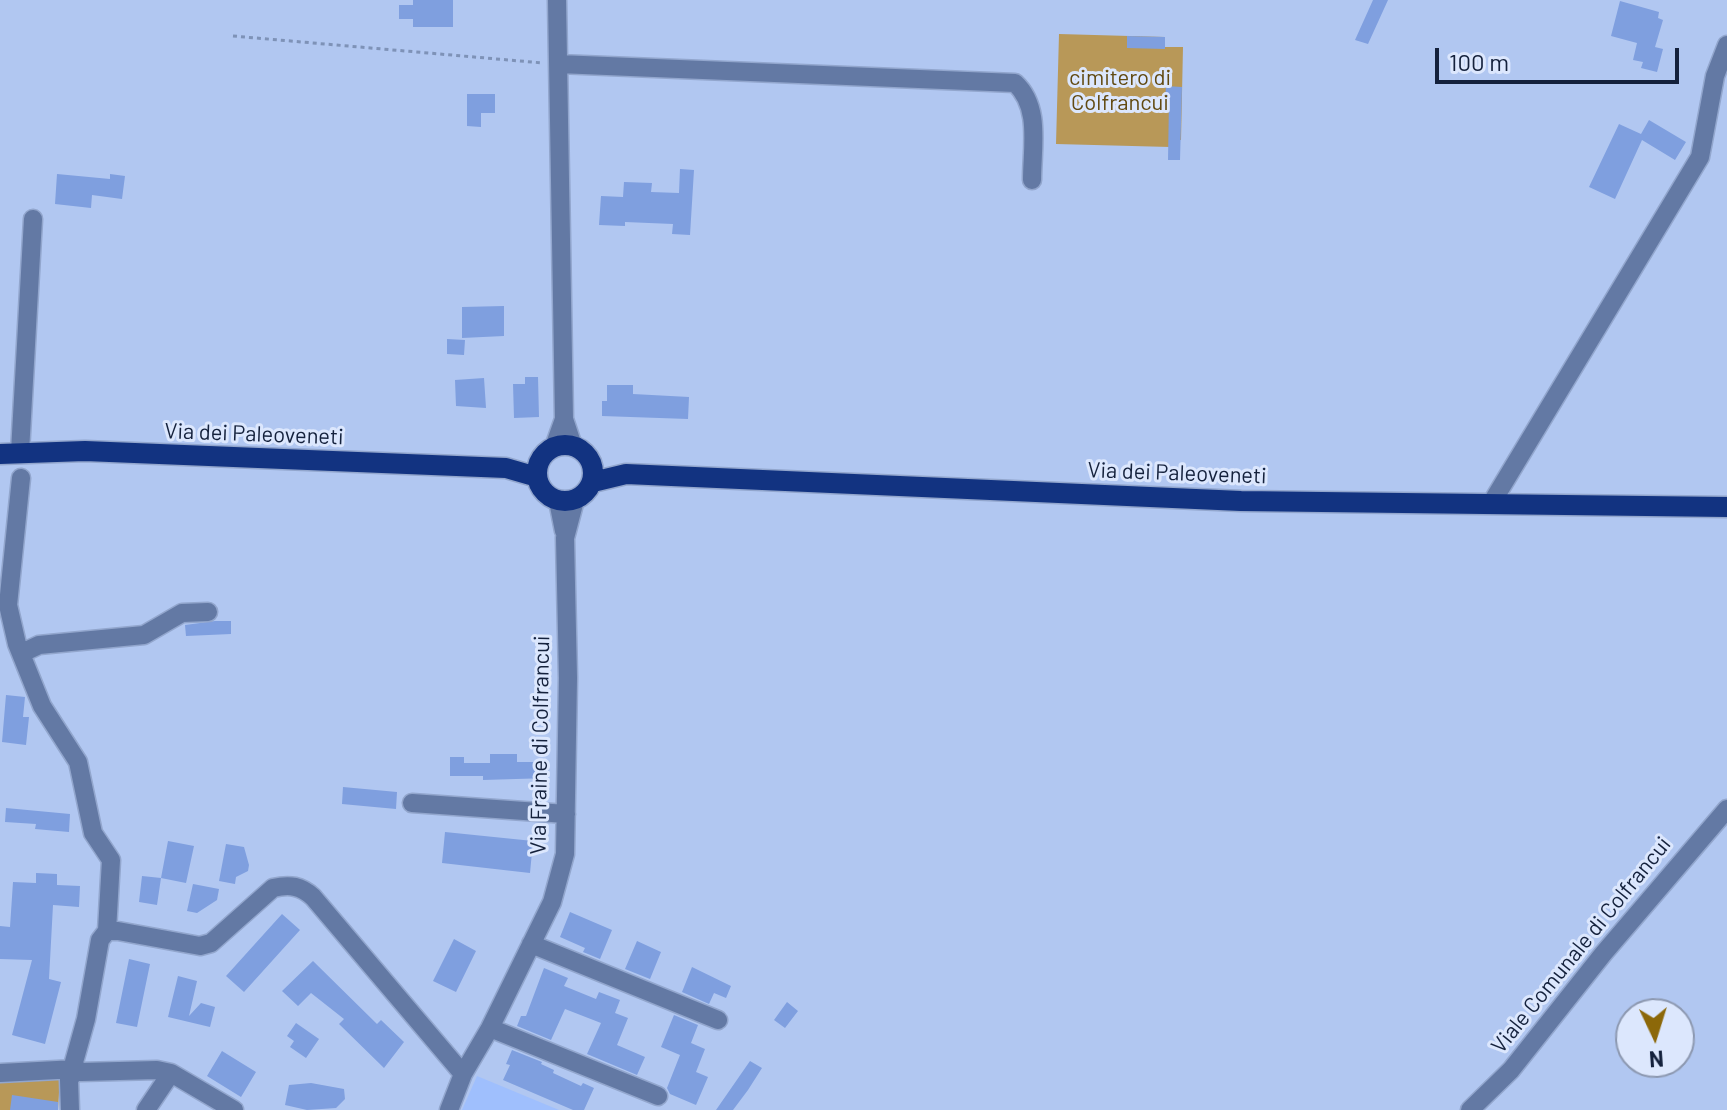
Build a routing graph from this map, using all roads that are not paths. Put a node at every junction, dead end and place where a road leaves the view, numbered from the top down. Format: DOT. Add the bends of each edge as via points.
graph roads {
  1 [pos="557,0"];
  2 [pos="1727,45"];
  3 [pos="559,64"];
  4 [pos="1032,180"];
  5 [pos="33,219"];
  6 [pos="10,453"];
  7 [pos="551,457"];
  8 [pos="592,473"];
  9 [pos="21,478"];
  10 [pos="566,500"];
  11 [pos="1491,504"];
  12 [pos="1727,507"];
  13 [pos="5,603"];
  14 [pos="208,612"];
  15 [pos="22,653"];
  16 [pos="412,803"];
  17 [pos="1727,809"];
  18 [pos="566,814"];
  19 [pos="107,931"];
  20 [pos="531,944"];
  21 [pos="718,1020"];
  22 [pos="490,1028"];
  23 [pos="76,1069"];
  24 [pos="0,1073"];
  25 [pos="171,1073"];
  26 [pos="463,1074"];
  27 [pos="658,1096"];
  28 [pos="70,1110"];
  29 [pos="146,1110"];
  30 [pos="234,1110"];
  31 [pos="449,1110"];
  32 [pos="1470,1110"];
  1 -- 3 [label="street"];
  2 -- 11 [label="street" via="1715,76 1700,157"];
  3 -- 4 [label="street" via="1015,83 1032,113"];
  3 -- 7 [label="street" via="564,419"];
  5 -- 6 [label="street"];
  6 -- 7 [label="main road, Via dei Paleoveneti" via="85,451 506,468"];
  7 -- 8 [label="main road, Via dei Paleoveneti" via="588,456"];
  7 -- 10 [label="main road" via="544,492"];
  8 -- 10 [label="main road" via="588,490"];
  8 -- 11 [label="main road, Via dei Paleoveneti" via="1241,501"];
  9 -- 13 [label="street"];
  10 -- 18 [label="street, Via Fraine di Colfrancui"];
  11 -- 12 [label="main road, Via dei Paleoveneti"];
  13 -- 15 [label="street"];
  14 -- 15 [label="street" via="182,613 144,635 39,645"];
  15 -- 19 [label="street" via="42,706 78,762 93,833 111,860"];
  16 -- 18 [label="street"];
  17 -- 32 [label="street, Viale Comunale di Colfrancui" via="1511,1070"];
  18 -- 20 [label="street, Via Fraine di Colfrancui" via="565,854 552,902"];
  19 -- 23 [label="street" via="100,940"];
  19 -- 26 [label="street" via="200,946 219,939 264,893 282,886 303,888"];
  20 -- 21 [label="street"];
  20 -- 22 [label="street, Via Fraine di Colfrancui"];
  22 -- 26 [label="street, Via Fraine di Colfrancui"];
  22 -- 27 [label="street"];
  23 -- 24 [label="street"];
  23 -- 25 [label="street"];
  23 -- 28 [label="street" via="69,1080"];
  25 -- 29 [label="street"];
  25 -- 30 [label="street"];
  26 -- 31 [label="street, Via Fraine di Colfrancui"];
}
